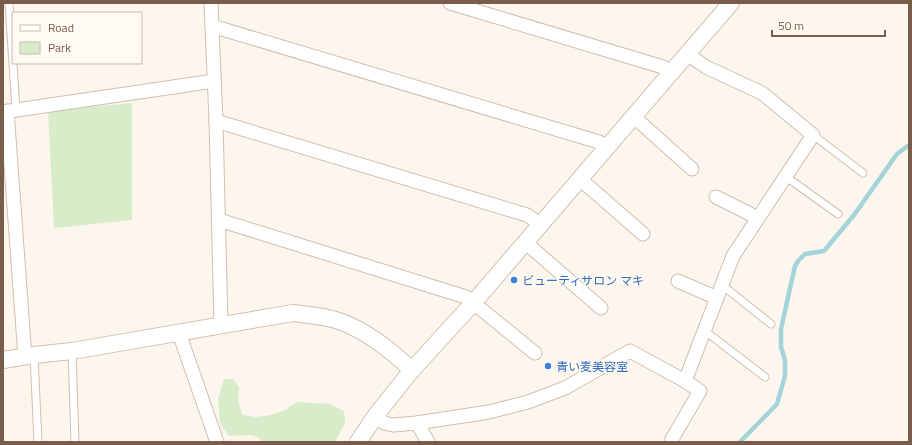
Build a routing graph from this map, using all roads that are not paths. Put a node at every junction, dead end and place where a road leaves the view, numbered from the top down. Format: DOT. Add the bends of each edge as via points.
graph roads {
  1 [pos="9,3"];
  2 [pos="211,3"];
  3 [pos="450,3"];
  4 [pos="731,3"];
  5 [pos="212,26"];
  6 [pos="687,54"];
  7 [pos="670,73"];
  8 [pos="214,81"];
  9 [pos="9,111"];
  10 [pos="633,116"];
  11 [pos="216,121"];
  12 [pos="813,135"];
  13 [pos="606,148"];
  14 [pos="692,169"];
  15 [pos="863,173"];
  16 [pos="785,176"];
  17 [pos="580,179"];
  18 [pos="716,197"];
  19 [pos="838,214"];
  20 [pos="758,218"];
  21 [pos="219,220"];
  22 [pos="541,225"];
  23 [pos="643,234"];
  24 [pos="526,242"];
  25 [pos="678,281"];
  26 [pos="722,285"];
  27 [pos="717,298"];
  28 [pos="474,302"];
  29 [pos="601,308"];
  30 [pos="770,324"];
  31 [pos="221,325"];
  32 [pos="705,331"];
  33 [pos="179,333"];
  34 [pos="72,351"];
  35 [pos="535,353"];
  36 [pos="30,356"];
  37 [pos="3,360"];
  38 [pos="412,370"];
  39 [pos="765,377"];
  40 [pos="685,381"];
  41 [pos="376,415"];
  42 [pos="416,423"];
  43 [pos="38,442"];
  44 [pos="75,442"];
  45 [pos="217,442"];
  46 [pos="358,442"];
  47 [pos="428,442"];
  48 [pos="672,442"];
  1 -- 9 [label="lane"];
  2 -- 5 [label="street"];
  3 -- 7 [label="street" via="663,67"];
  4 -- 6 [label="street"];
  5 -- 8 [label="street"];
  5 -- 13 [label="street" via="599,142"];
  6 -- 7 [label="street"];
  6 -- 12 [label="street" via="706,67 762,93"];
  7 -- 10 [label="street"];
  8 -- 9 [label="street"];
  8 -- 11 [label="street"];
  9 -- 36 [label="street"];
  10 -- 13 [label="street"];
  10 -- 14 [label="street"];
  11 -- 21 [label="street"];
  11 -- 22 [label="street" via="527,215"];
  12 -- 15 [label="lane"];
  12 -- 16 [label="street"];
  13 -- 17 [label="street"];
  16 -- 19 [label="lane"];
  16 -- 20 [label="street"];
  17 -- 22 [label="street"];
  17 -- 23 [label="street"];
  18 -- 20 [label="street"];
  20 -- 26 [label="street" via="733,256"];
  21 -- 28 [label="street" via="466,297"];
  21 -- 31 [label="street"];
  22 -- 24 [label="street"];
  24 -- 28 [label="street"];
  24 -- 29 [label="street"];
  25 -- 27 [label="street"];
  26 -- 27 [label="street"];
  26 -- 30 [label="lane"];
  27 -- 32 [label="street"];
  28 -- 35 [label="street"];
  28 -- 38 [label="street"];
  31 -- 33 [label="street"];
  31 -- 38 [label="street" via="294,313 338,320 364,332 393,352"];
  32 -- 39 [label="lane"];
  32 -- 40 [label="street"];
  33 -- 34 [label="street"];
  33 -- 45 [label="street"];
  34 -- 36 [label="street"];
  34 -- 44 [label="lane"];
  36 -- 37 [label="street"];
  36 -- 43 [label="lane"];
  38 -- 41 [label="street"];
  40 -- 42 [label="street" via="630,351 565,388 528,402 489,412"];
  40 -- 48 [label="street" via="700,391"];
  41 -- 42 [label="street" via="384,423 393,425"];
  41 -- 46 [label="street"];
  42 -- 47 [label="street"];
}
